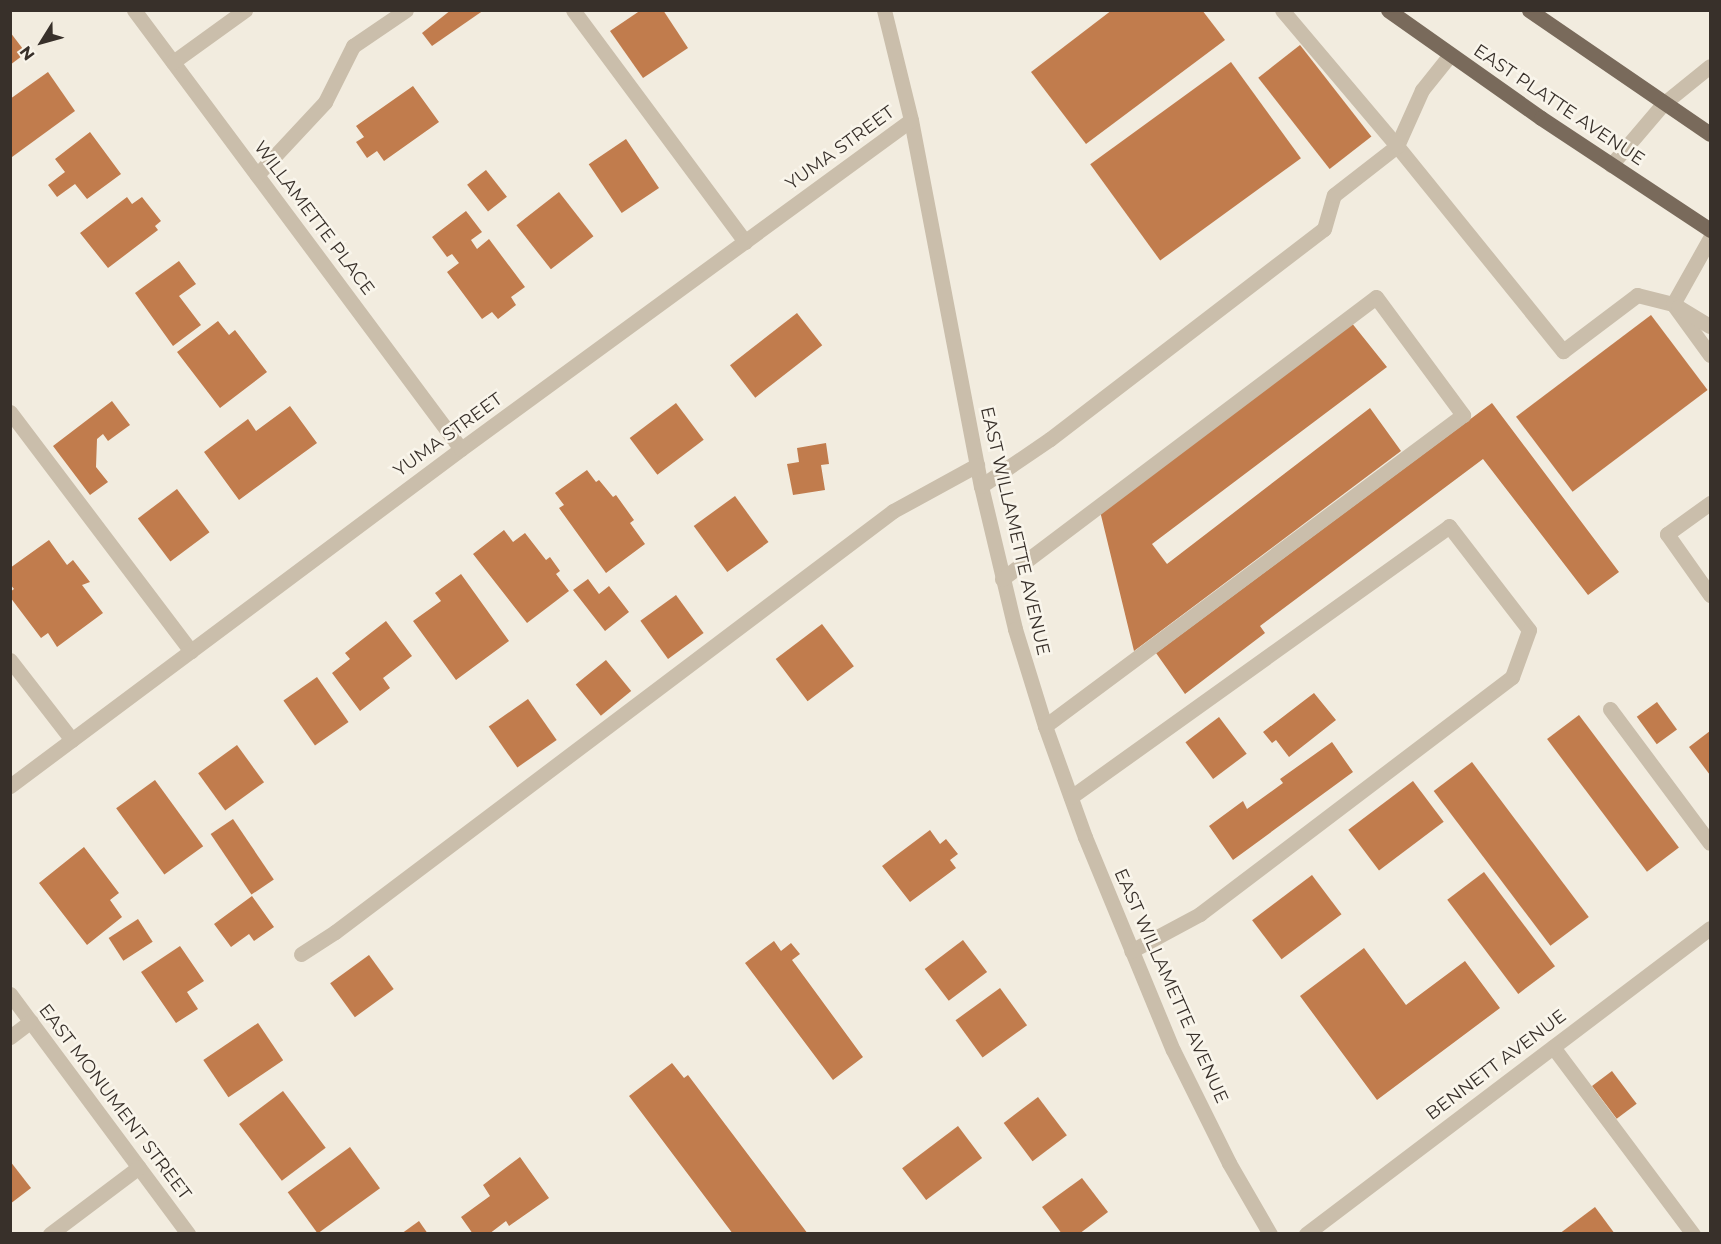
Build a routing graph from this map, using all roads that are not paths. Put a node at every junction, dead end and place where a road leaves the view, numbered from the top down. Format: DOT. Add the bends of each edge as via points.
graph roads {
  1 [pos="135,10"];
  2 [pos="245,10"];
  3 [pos="406,10"];
  4 [pos="573,10"];
  5 [pos="884,10"];
  6 [pos="1282,10"];
  7 [pos="1388,10"];
  8 [pos="1529,10"];
  9 [pos="1450,55"];
  10 [pos="173,62"];
  11 [pos="1710,66"];
  12 [pos="1663,104"];
  13 [pos="911,120"];
  14 [pos="1710,134"];
  15 [pos="1397,146"];
  16 [pos="1611,165"];
  17 [pos="258,175"];
  18 [pos="1710,230"];
  19 [pos="1710,238"];
  20 [pos="745,242"];
  21 [pos="1673,304"];
  22 [pos="1710,326"];
  23 [pos="1710,355"];
  24 [pos="10,412"];
  25 [pos="461,449"];
  26 [pos="976,465"];
  27 [pos="981,486"];
  28 [pos="1710,503"];
  29 [pos="1002,579"];
  30 [pos="1710,595"];
  31 [pos="191,651"];
  32 [pos="10,660"];
  33 [pos="1610,709"];
  34 [pos="1045,726"];
  35 [pos="72,740"];
  36 [pos="10,786"];
  37 [pos="1071,797"];
  38 [pos="1710,843"];
  39 [pos="1710,928"];
  40 [pos="1131,951"];
  41 [pos="301,954"];
  42 [pos="10,994"];
  43 [pos="31,1022"];
  44 [pos="10,1037"];
  45 [pos="1553,1047"];
  46 [pos="139,1167"];
  47 [pos="50,1233"];
  48 [pos="188,1233"];
  49 [pos="1270,1233"];
  50 [pos="1306,1233"];
  51 [pos="1693,1233"];
  1 -- 10 [label="street, WILLAMETTE PLACE"];
  2 -- 10 [label="street"];
  3 -- 17 [label="street" via="353,46 325,102"];
  4 -- 20 [label="street"];
  5 -- 13 [label="street, EAST WILLAMETTE AVENUE"];
  6 -- 15 [label="street"];
  7 -- 9 [label="main road, EAST PLATTE AVENUE"];
  8 -- 12 [label="main road"];
  9 -- 15 [label="street" via="1422,90"];
  9 -- 16 [label="main road, EAST PLATTE AVENUE"];
  10 -- 17 [label="street, WILLAMETTE PLACE"];
  11 -- 12 [label="street"];
  12 -- 14 [label="main road"];
  12 -- 16 [label="street"];
  13 -- 20 [label="street, YUMA STREET"];
  13 -- 26 [label="street, EAST WILLAMETTE AVENUE"];
  15 -- 21 [label="street" via="1563,351 1637,295"];
  15 -- 27 [label="street" via="1334,195 1324,229 1050,439"];
  16 -- 18 [label="main road, EAST PLATTE AVENUE"];
  17 -- 25 [label="street, WILLAMETTE PLACE"];
  19 -- 21 [label="street"];
  20 -- 25 [label="street, YUMA STREET"];
  21 -- 22 [label="street"];
  21 -- 23 [label="street"];
  24 -- 31 [label="street"];
  25 -- 31 [label="street, YUMA STREET"];
  26 -- 27 [label="street, EAST WILLAMETTE AVENUE"];
  26 -- 41 [label="street" via="893,511"];
  27 -- 29 [label="street, EAST WILLAMETTE AVENUE"];
  28 -- 30 [label="street" via="1667,534"];
  29 -- 34 [label="street, EAST WILLAMETTE AVENUE"];
  29 -- 34 [label="street" via="1376,297 1462,415"];
  31 -- 35 [label="street, YUMA STREET"];
  32 -- 35 [label="street"];
  33 -- 38 [label="street"];
  34 -- 37 [label="street, EAST WILLAMETTE AVENUE"];
  35 -- 36 [label="street, YUMA STREET"];
  37 -- 40 [label="street, EAST WILLAMETTE AVENUE"];
  37 -- 40 [label="street" via="1449,525 1529,630 1512,677 1200,914"];
  39 -- 45 [label="street, BENNETT AVENUE"];
  40 -- 49 [label="street, EAST WILLAMETTE AVENUE" via="1173,1050 1229,1163"];
  42 -- 43 [label="street, EAST MONUMENT STREET"];
  43 -- 44 [label="street"];
  43 -- 46 [label="street, EAST MONUMENT STREET"];
  45 -- 50 [label="street, BENNETT AVENUE"];
  45 -- 51 [label="street"];
  46 -- 47 [label="street"];
  46 -- 48 [label="street, EAST MONUMENT STREET"];
}
